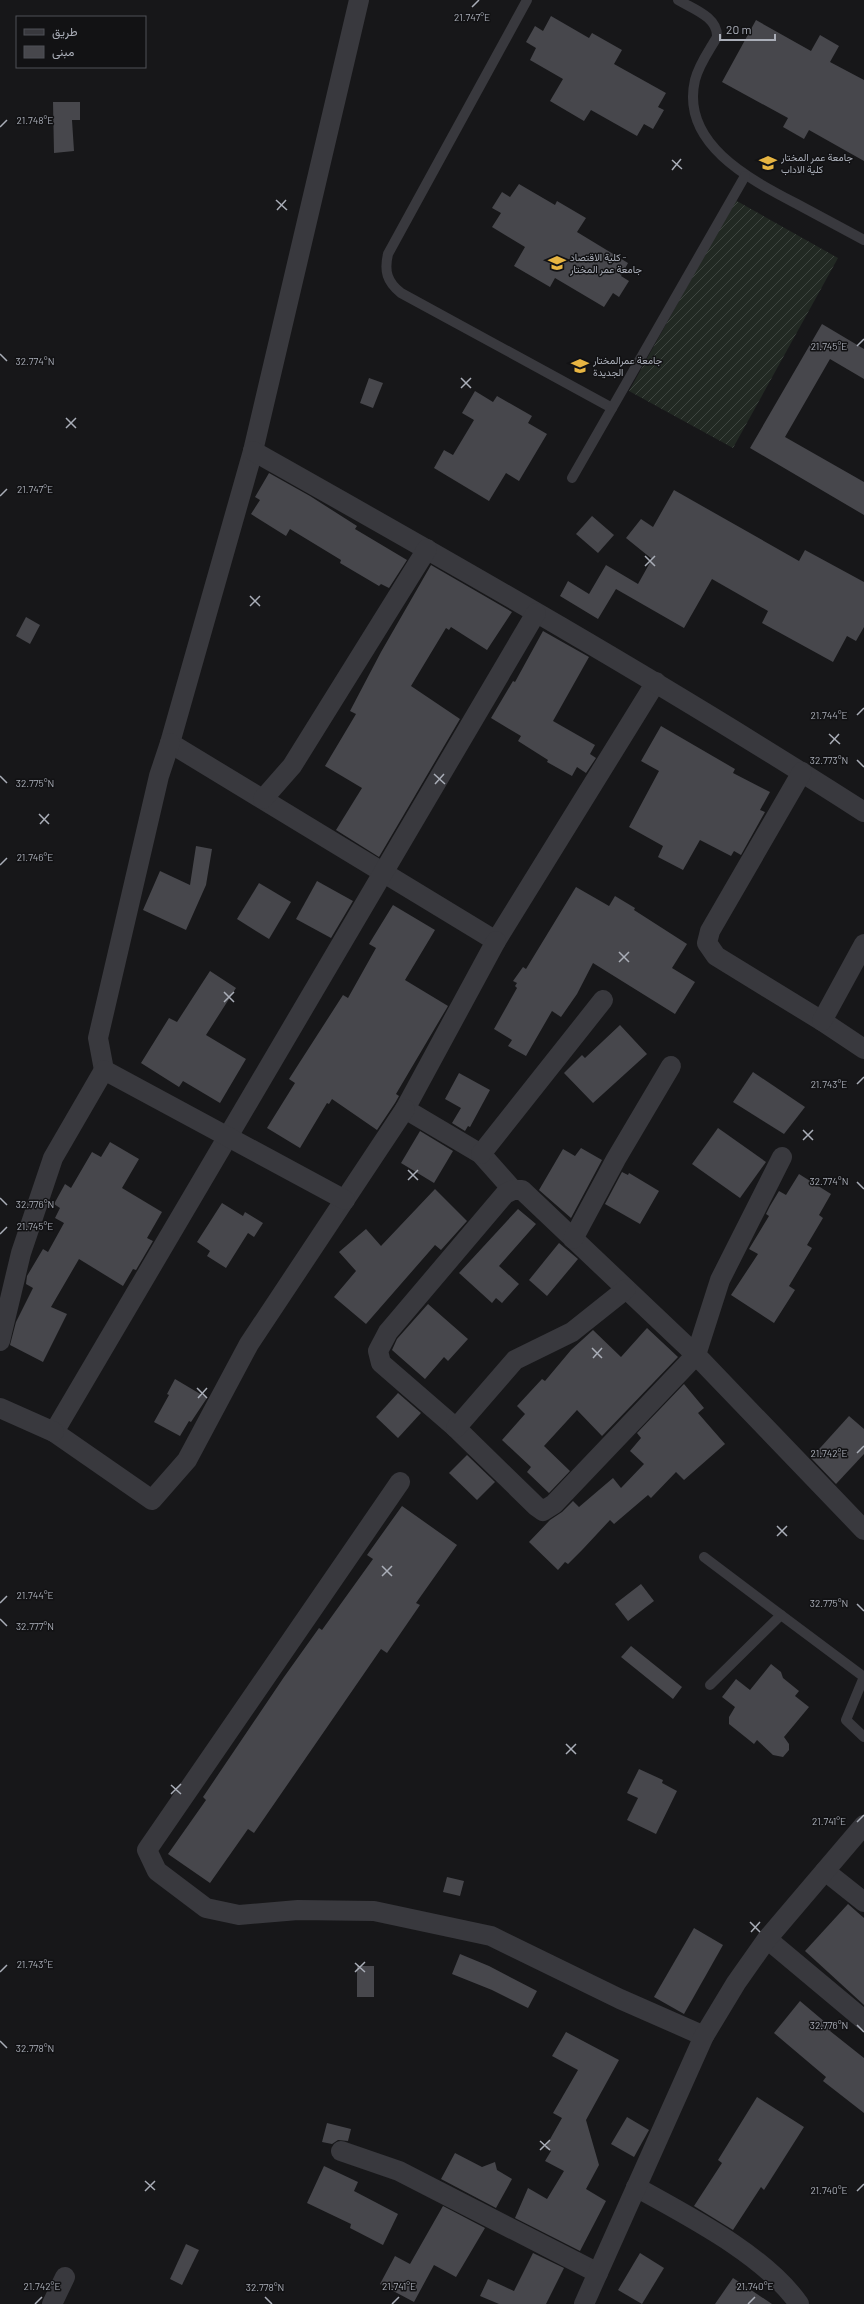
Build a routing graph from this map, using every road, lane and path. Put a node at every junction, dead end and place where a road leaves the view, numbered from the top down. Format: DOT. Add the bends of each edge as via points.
graph roads {
  1 [pos="359,0"];
  2 [pos="527,0"];
  3 [pos="678,0"];
  4 [pos="745,176"];
  5 [pos="864,240"];
  6 [pos="612,408"];
  7 [pos="253,451"];
  8 [pos="572,478"];
  9 [pos="427,549"];
  10 [pos="536,613"];
  11 [pos="656,682"];
  12 [pos="170,743"];
  13 [pos="802,772"];
  14 [pos="263,799"];
  15 [pos="864,812"];
  16 [pos="383,871"];
  17 [pos="496,941"];
  18 [pos="864,944"];
  19 [pos="602,1000"];
  20 [pos="822,1021"];
  21 [pos="864,1049"];
  22 [pos="671,1066"];
  23 [pos="104,1070"];
  24 [pos="405,1109"];
  25 [pos="227,1136"];
  26 [pos="481,1154"];
  27 [pos="782,1157"];
  28 [pos="513,1190"];
  29 [pos="345,1200"];
  30 [pos="573,1239"];
  31 [pos="626,1289"];
  32 [pos="0,1341"];
  33 [pos="696,1355"];
  34 [pos="0,1408"];
  35 [pos="456,1428"];
  36 [pos="54,1432"];
  37 [pos="400,1482"];
  38 [pos="864,1530"];
  39 [pos="704,1557"];
  40 [pos="782,1615"];
  41 [pos="710,1685"];
  42 [pos="864,1737"];
  43 [pos="864,1825"];
  44 [pos="826,1871"];
  45 [pos="864,1902"];
  46 [pos="767,1940"];
  47 [pos="864,2020"];
  48 [pos="704,2036"];
  49 [pos="341,2151"];
  50 [pos="636,2187"];
  51 [pos="598,2273"];
  52 [pos="66,2277"];
  53 [pos="52,2304"];
  54 [pos="584,2304"];
  55 [pos="799,2304"];
  1 -- 7 [label="street"];
  2 -- 6 [label="lane" via="388,254 386,272 389,280 401,293"];
  3 -- 4 [label="lane" via="710,18 716,27 717,37 698,68 694,82 695,110 705,136 713,147"];
  4 -- 5 [label="lane"];
  4 -- 6 [label="lane"];
  6 -- 8 [label="lane"];
  7 -- 9 [label="street"];
  7 -- 12 [label="street"];
  9 -- 10 [label="street"];
  9 -- 14 [label="street" via="292,766"];
  10 -- 11 [label="street"];
  10 -- 16 [label="street"];
  11 -- 13 [label="street"];
  11 -- 17 [label="street"];
  12 -- 14 [label="street"];
  12 -- 23 [label="street" via="159,776 98,1038"];
  13 -- 15 [label="street"];
  13 -- 20 [label="street" via="710,931 706,943 716,956"];
  14 -- 16 [label="street"];
  16 -- 17 [label="street"];
  16 -- 25 [label="street"];
  17 -- 24 [label="street"];
  18 -- 20 [label="street"];
  19 -- 26 [label="street"];
  20 -- 21 [label="street"];
  22 -- 30 [label="street" via="616,1159"];
  23 -- 25 [label="street"];
  23 -- 32 [label="street" via="53,1158 21,1253"];
  24 -- 26 [label="street"];
  24 -- 29 [label="street"];
  25 -- 29 [label="street"];
  25 -- 36 [label="street"];
  26 -- 28 [label="street"];
  27 -- 33 [label="street" via="720,1280"];
  28 -- 30 [label="street" via="522,1190"];
  28 -- 35 [label="street" via="505,1194 388,1332 378,1351 381,1363"];
  29 -- 36 [label="street" via="249,1344 187,1460 152,1500"];
  30 -- 31 [label="street"];
  31 -- 33 [label="street"];
  31 -- 35 [label="street" via="572,1332 515,1360"];
  33 -- 35 [label="street" via="554,1504 543,1511"];
  33 -- 38 [label="street"];
  34 -- 36 [label="street"];
  37 -- 48 [label="street" via="146,1850 157,1871 206,1908 239,1915 298,1910 374,1911 491,1936"];
  39 -- 40 [label="lane"];
  40 -- 41 [label="lane"];
  40 -- 42 [label="lane" via="864,1677 846,1720"];
  43 -- 44 [label="street"];
  44 -- 45 [label="street"];
  44 -- 46 [label="street"];
  46 -- 47 [label="street"];
  46 -- 48 [label="street" via="736,1983"];
  48 -- 50 [label="street"];
  49 -- 51 [label="street" via="399,2171"];
  50 -- 51 [label="street"];
  50 -- 55 [label="street" via="744,2253 787,2287"];
  51 -- 54 [label="street"];
  52 -- 53 [label="street"];
}
